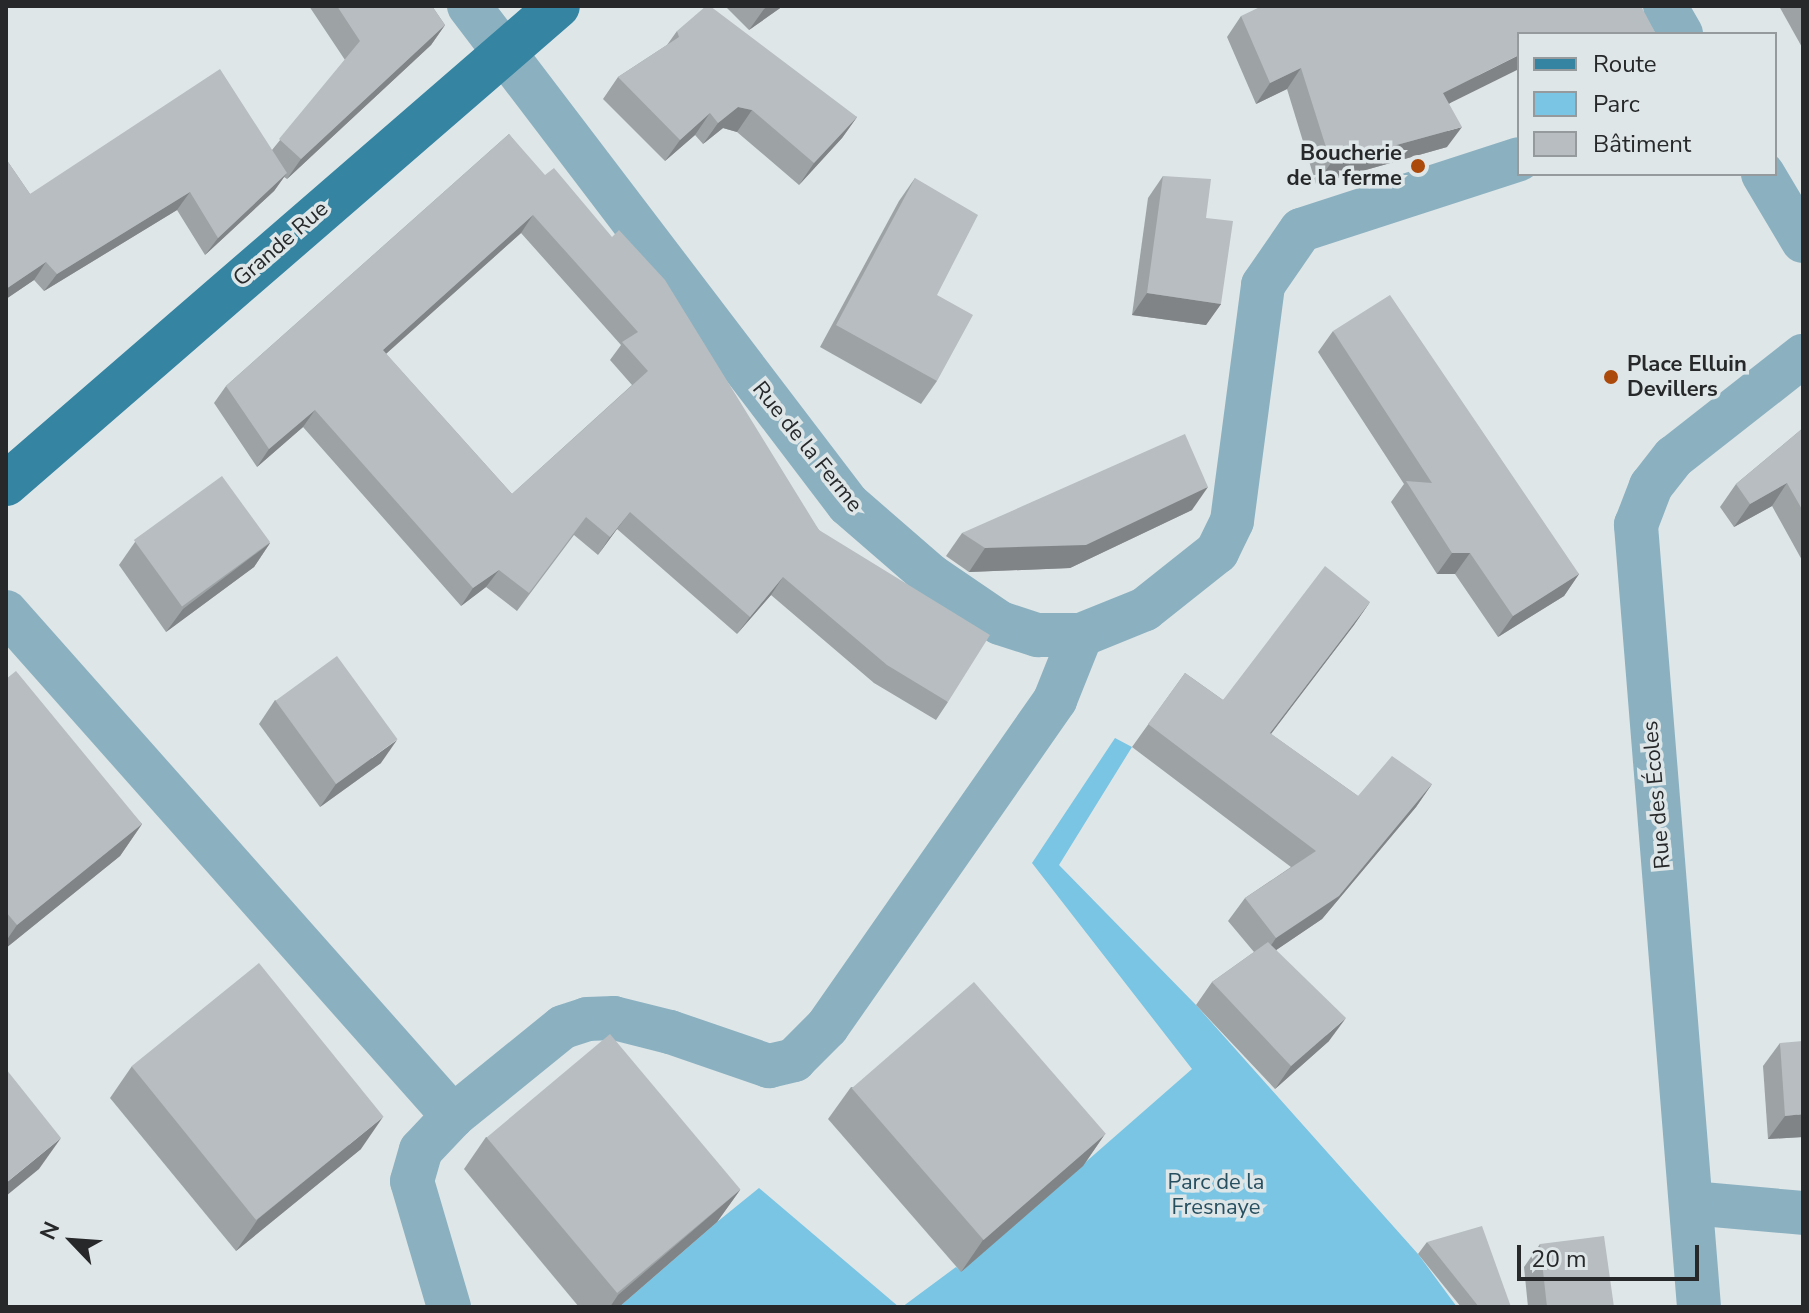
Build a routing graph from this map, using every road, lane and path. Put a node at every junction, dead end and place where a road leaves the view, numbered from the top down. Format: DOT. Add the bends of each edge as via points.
graph roads {
  1 [pos="469,6"];
  2 [pos="558,6"];
  3 [pos="1665,6"];
  4 [pos="1680,32"];
  5 [pos="502,50"];
  6 [pos="1517,160"];
  7 [pos="1764,176"];
  8 [pos="1803,241"];
  9 [pos="1803,356"];
  10 [pos="6,484"];
  11 [pos="6,612"];
  12 [pos="1081,635"];
  13 [pos="453,1116"];
  14 [pos="1691,1203"];
  15 [pos="1803,1213"];
  16 [pos="449,1307"];
  17 [pos="1699,1307"];
  1 -- 5 [label="street, Rue de la Ferme"];
  2 -- 5 [label="main road, Grande Rue"];
  3 -- 4 [label="street"];
  5 -- 10 [label="main road, Grande Rue"];
  5 -- 12 [label="street, Rue de la Ferme" via="848,504 1000,623 1038,635"];
  6 -- 12 [label="street, Rue de la Ferme" via="1301,230 1263,285 1232,521 1217,552 1145,609"];
  7 -- 8 [label="street"];
  9 -- 14 [label="street, Rue des Écoles" via="1674,457 1651,486 1636,525"];
  11 -- 13 [label="street"];
  12 -- 13 [label="street" via="1055,700 827,1027 794,1060 769,1066 614,1018 587,1019 563,1027"];
  13 -- 16 [label="street" via="421,1150 412,1181"];
  14 -- 15 [label="street"];
  14 -- 17 [label="street, Rue des Écoles"];
}
